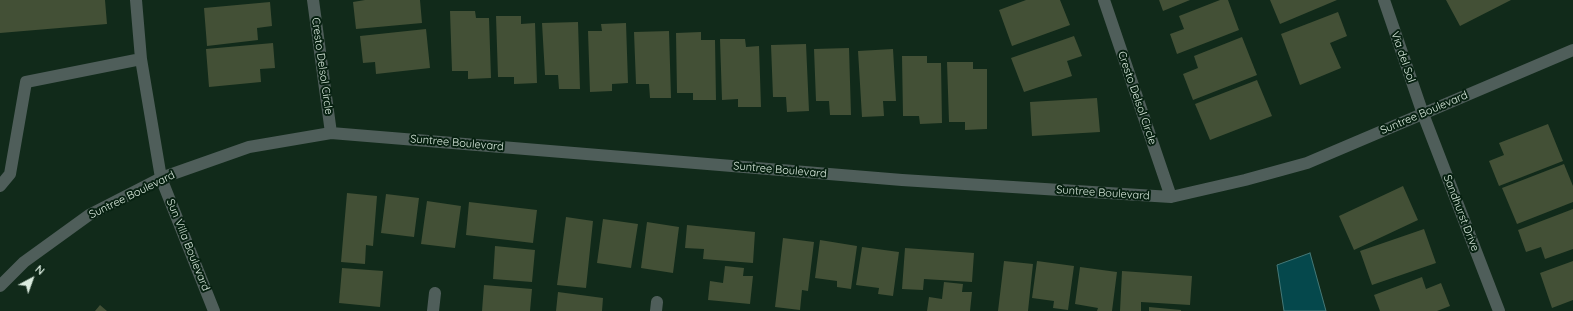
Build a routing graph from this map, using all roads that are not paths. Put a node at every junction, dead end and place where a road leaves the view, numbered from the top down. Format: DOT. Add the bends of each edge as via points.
graph roads {
  1 [pos="136,0"];
  2 [pos="313,0"];
  3 [pos="1104,0"];
  4 [pos="1384,0"];
  5 [pos="1573,50"];
  6 [pos="140,59"];
  7 [pos="1423,114"];
  8 [pos="331,133"];
  9 [pos="161,178"];
  10 [pos="0,186"];
  11 [pos="1171,197"];
  12 [pos="0,286"];
  13 [pos="435,293"];
  14 [pos="214,311"];
  15 [pos="433,311"];
  16 [pos="1499,311"];
  1 -- 6 [label="street, Sun Villa Boulevard"];
  2 -- 8 [label="street, Cresto Delsol Circle"];
  3 -- 11 [label="street, Cresto Delsol Circle"];
  4 -- 7 [label="street, Via del Sol"];
  5 -- 7 [label="street, Suntree Boulevard"];
  6 -- 9 [label="street, Sun Villa Boulevard"];
  6 -- 10 [label="street" via="26,82 10,174"];
  7 -- 11 [label="street, Suntree Boulevard" via="1307,163"];
  7 -- 16 [label="street, Sandhurst Drive"];
  8 -- 9 [label="street, Suntree Boulevard" via="249,147"];
  8 -- 11 [label="street, Suntree Boulevard" via="902,180"];
  9 -- 12 [label="street, Suntree Boulevard" via="89,215 24,262"];
  9 -- 14 [label="street, Sun Villa Boulevard"];
  13 -- 15 [label="street"];
}
